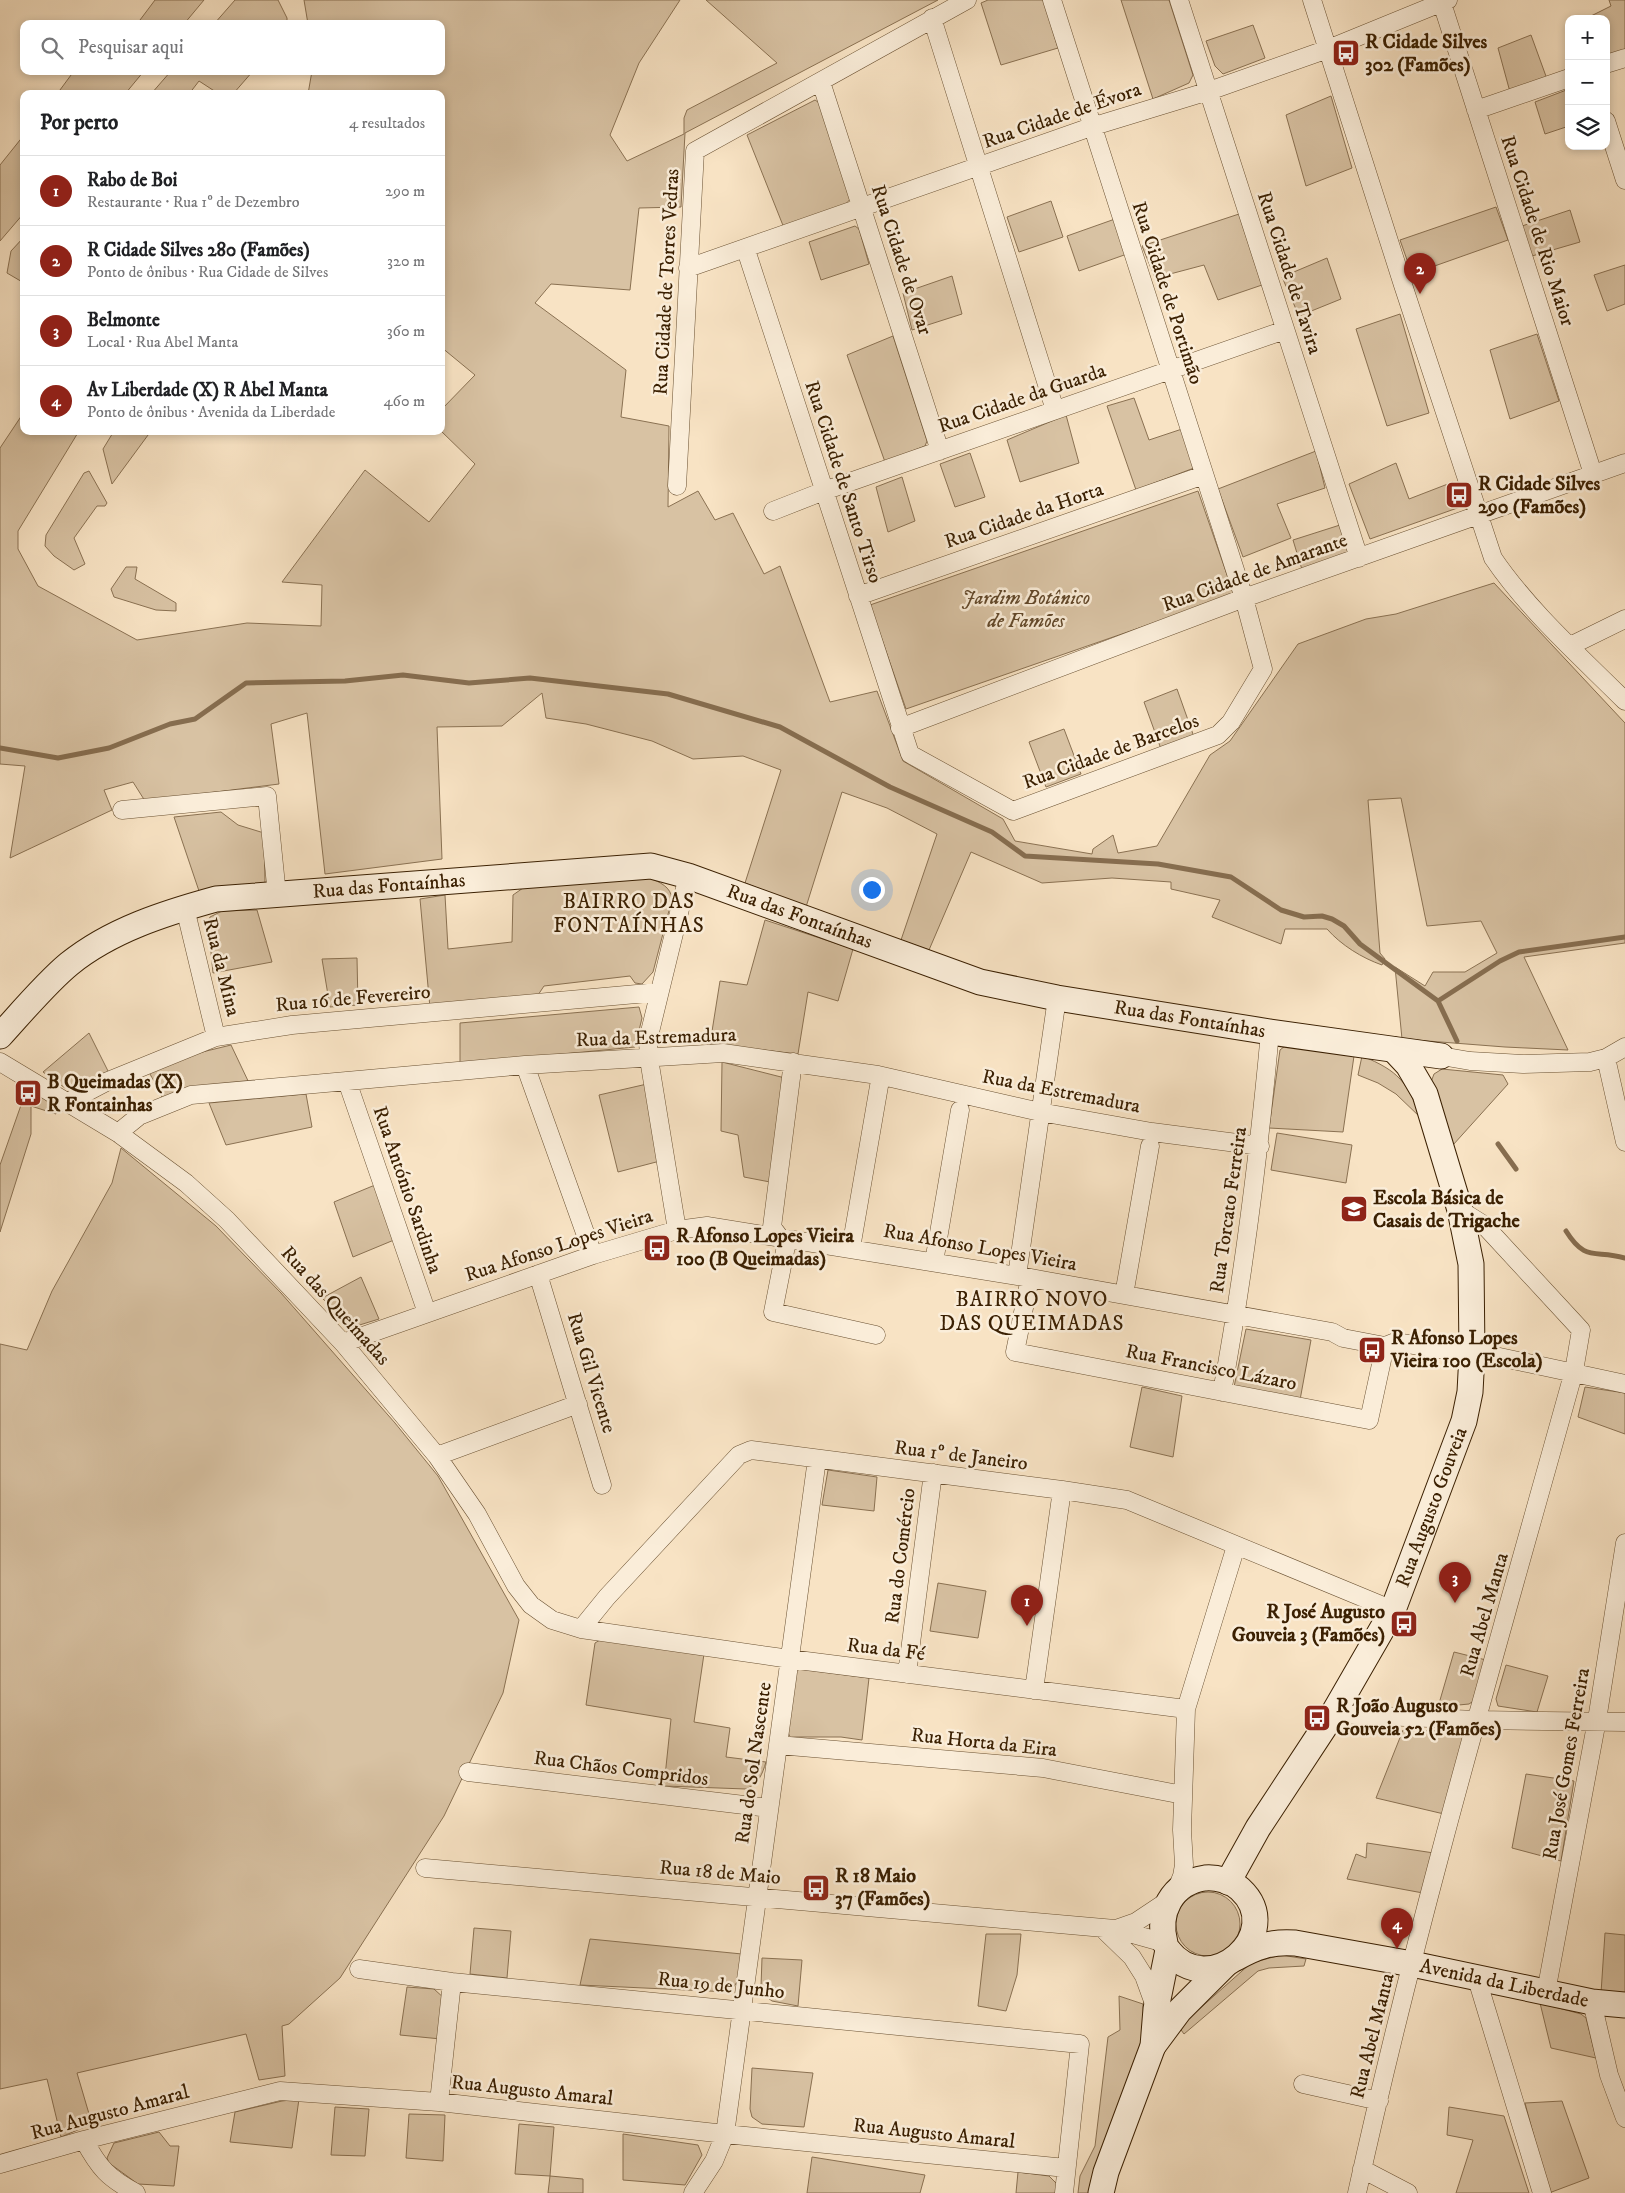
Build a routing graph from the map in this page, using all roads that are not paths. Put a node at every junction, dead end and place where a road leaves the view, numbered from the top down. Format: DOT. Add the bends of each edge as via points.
graph roads {
  1 [pos="967,0"];
  2 [pos="1052,0"];
  3 [pos="1179,0"];
  4 [pos="1312,0"];
  5 [pos="1443,1"];
  6 [pos="932,18"];
  7 [pos="1328,49"];
  8 [pos="1625,58"];
  9 [pos="1610,63"];
  10 [pos="1565,79"];
  11 [pos="821,82"];
  12 [pos="1209,91"];
  13 [pos="1476,110"];
  14 [pos="1092,127"];
  15 [pos="1610,133"];
  16 [pos="979,167"];
  17 [pos="1625,180"];
  18 [pos="862,209"];
  19 [pos="746,250"];
  20 [pos="688,268"];
  21 [pos="1285,330"];
  22 [pos="1170,370"];
  23 [pos="1055,410"];
  24 [pos="940,451"];
  25 [pos="1625,463"];
  26 [pos="1593,474"];
  27 [pos="1204,475"];
  28 [pos="677,486"];
  29 [pos="824,491"];
  30 [pos="773,511"];
  31 [pos="1479,516"];
  32 [pos="1359,558"];
  33 [pos="858,596"];
  34 [pos="1244,598"];
  35 [pos="1625,619"];
  36 [pos="1570,646"];
  37 [pos="1625,701"];
  38 [pos="900,728"];
  39 [pos="122,810"];
  40 [pos="688,876"];
  41 [pos="277,894"];
  42 [pos="185,908"];
  43 [pos="658,992"];
  44 [pos="1057,998"];
  45 [pos="1270,1032"];
  46 [pos="0,1036"];
  47 [pos="216,1038"];
  48 [pos="1625,1047"];
  49 [pos="1394,1050"];
  50 [pos="1441,1056"];
  51 [pos="1606,1058"];
  52 [pos="649,1059"];
  53 [pos="0,1062"];
  54 [pos="793,1062"];
  55 [pos="524,1065"];
  56 [pos="346,1081"];
  57 [pos="879,1086"];
  58 [pos="1425,1094"];
  59 [pos="66,1103"];
  60 [pos="960,1110"];
  61 [pos="1040,1112"];
  62 [pos="118,1133"];
  63 [pos="1625,1142"];
  64 [pos="1150,1146"];
  65 [pos="1260,1146"];
  66 [pos="1460,1210"];
  67 [pos="677,1230"];
  68 [pos="781,1237"];
  69 [pos="851,1248"];
  70 [pos="593,1255"];
  71 [pos="934,1262"];
  72 [pos="538,1274"];
  73 [pos="1023,1277"];
  74 [pos="1124,1295"];
  75 [pos="427,1313"];
  76 [pos="1236,1315"];
  77 [pos="876,1335"];
  78 [pos="343,1343"];
  79 [pos="1385,1346"];
  80 [pos="1472,1354"];
  81 [pos="1574,1372"];
  82 [pos="1625,1384"];
  83 [pos="1222,1392"];
  84 [pos="578,1404"];
  85 [pos="437,1456"];
  86 [pos="816,1459"];
  87 [pos="933,1473"];
  88 [pos="602,1485"];
  89 [pos="1062,1490"];
  90 [pos="1625,1543"];
  91 [pos="1236,1546"];
  92 [pos="1393,1610"];
  93 [pos="581,1629"];
  94 [pos="790,1659"];
  95 [pos="908,1674"];
  96 [pos="1034,1690"];
  97 [pos="1186,1709"];
  98 [pos="1333,1714"];
  99 [pos="1477,1720"];
  100 [pos="1597,1720"];
  101 [pos="1625,1722"];
  102 [pos="778,1745"];
  103 [pos="468,1772"];
  104 [pos="1183,1796"];
  105 [pos="768,1808"];
  106 [pos="425,1868"];
  107 [pos="1228,1882"];
  108 [pos="1173,1895"];
  109 [pos="757,1897"];
  110 [pos="1252,1904"];
  111 [pos="1109,1928"];
  112 [pos="1295,1943"];
  113 [pos="1166,1946"];
  114 [pos="1231,1961"];
  115 [pos="1412,1964"];
  116 [pos="359,1970"];
  117 [pos="1477,1979"];
  118 [pos="452,1982"];
  119 [pos="1546,1992"];
  120 [pos="1592,2002"];
  121 [pos="1625,2005"];
  122 [pos="742,2009"];
  123 [pos="1156,2009"];
  124 [pos="1153,2046"];
  125 [pos="1303,2084"];
  126 [pos="1379,2100"];
  127 [pos="439,2102"];
  128 [pos="1625,2118"];
  129 [pos="725,2134"];
  130 [pos="84,2140"];
  131 [pos="0,2164"];
  132 [pos="1066,2168"];
  133 [pos="1362,2169"];
  134 [pos="136,2193"];
  135 [pos="693,2193"];
  136 [pos="1064,2193"];
  137 [pos="1100,2193"];
  138 [pos="1357,2193"];
  139 [pos="1408,2193"];
  140 [pos="1542,2193"];
  1 -- 6 [label="street, Rua Cidade de Torres Vedras"];
  2 -- 14 [label="street, Rua Cidade de Portimão"];
  3 -- 12 [label="street, Rua Cidade de Tavira"];
  4 -- 7 [label="street"];
  5 -- 7 [label="street, Rua Cidade de Évora"];
  5 -- 13 [label="street, Rua Cidade de Rio Maior"];
  6 -- 11 [label="street, Rua Cidade de Torres Vedras"];
  6 -- 16 [label="street"];
  7 -- 12 [label="street, Rua Cidade de Évora"];
  7 -- 31 [label="street"];
  8 -- 9 [label="street"];
  10 -- 13 [label="street"];
  11 -- 18 [label="street, Rua Cidade de Ovar"];
  11 -- 20 [label="street, Rua Cidade de Torres Vedras" via="695,151"];
  12 -- 14 [label="street, Rua Cidade de Évora"];
  12 -- 21 [label="street, Rua Cidade de Tavira"];
  13 -- 26 [label="street, Rua Cidade de Rio Maior"];
  14 -- 16 [label="street, Rua Cidade de Évora"];
  14 -- 22 [label="street, Rua Cidade de Portimão"];
  15 -- 17 [label="street"];
  16 -- 18 [label="street, Rua Cidade de Évora"];
  16 -- 23 [label="street"];
  18 -- 19 [label="street, Rua Cidade de Évora"];
  18 -- 24 [label="street, Rua Cidade de Ovar"];
  19 -- 20 [label="street, Rua Cidade de Évora"];
  19 -- 29 [label="street, Rua Cidade de Santo Tirso"];
  20 -- 28 [label="street, Rua Cidade de Torres Vedras"];
  21 -- 22 [label="street, Rua Cidade da Guarda"];
  21 -- 32 [label="street, Rua Cidade de Tavira"];
  22 -- 23 [label="street, Rua Cidade da Guarda"];
  22 -- 27 [label="street, Rua Cidade de Portimão"];
  23 -- 24 [label="street, Rua Cidade da Guarda"];
  24 -- 29 [label="street, Rua Cidade da Guarda"];
  25 -- 26 [label="street, Rua Cidade de Amarante"];
  26 -- 31 [label="street, Rua Cidade de Amarante"];
  27 -- 33 [label="street, Rua Cidade da Horta"];
  27 -- 34 [label="street, Rua Cidade de Portimão"];
  29 -- 30 [label="street, Rua Cidade da Guarda"];
  29 -- 33 [label="street, Rua Cidade de Santo Tirso"];
  31 -- 32 [label="street, Rua Cidade de Amarante"];
  31 -- 36 [label="street" via="1493,558 1507,578"];
  32 -- 34 [label="street, Rua Cidade de Amarante"];
  33 -- 38 [label="street, Rua Cidade de Santo Tirso"];
  34 -- 38 [label="street, Rua Cidade de Amarante"];
  34 -- 38 [label="street, Rua Cidade de Barcelos" via="1263,669 1231,722 1218,735 1013,811 910,754"];
  35 -- 36 [label="street"];
  36 -- 37 [label="street"];
  39 -- 41 [label="street" via="267,796"];
  40 -- 41 [label="street, Rua das Fontaínhas" via="651,866"];
  40 -- 43 [label="street"];
  40 -- 44 [label="street, Rua das Fontaínhas" via="980,982"];
  41 -- 42 [label="street, Rua das Fontaínhas" via="216,899"];
  42 -- 46 [label="street, Rua das Fontaínhas" via="112,935 69,964"];
  42 -- 47 [label="street, Rua da Mina"];
  43 -- 47 [label="street, Rua 16 de Fevereiro" via="292,1025"];
  43 -- 52 [label="street" via="648,1040"];
  44 -- 45 [label="street, Rua das Fontaínhas"];
  44 -- 61 [label="street, Rua Francisco Lázaro"];
  45 -- 49 [label="street, Rua das Fontaínhas"];
  45 -- 65 [label="street, Rua Torcato Ferreira"];
  47 -- 59 [label="street, Rua 16 de Fevereiro" via="108,1081"];
  48 -- 51 [label="street"];
  49 -- 50 [label="street, Rua das Fontaínhas"];
  49 -- 58 [label="street, Rua Augusto Gouveia" via="1408,1065"];
  50 -- 51 [label="street, Rua das Fontaínhas" via="1523,1064 1590,1062"];
  50 -- 58 [label="street, Rua Augusto Gouveia" via="1428,1070 1424,1081"];
  51 -- 63 [label="street"];
  52 -- 54 [label="street, Rua da Estremadura" via="723,1053"];
  52 -- 55 [label="street, Rua da Estremadura"];
  52 -- 67 [label="street"];
  53 -- 59 [label="street, Rua das Queimadas"];
  54 -- 61 [label="street, Rua da Estremadura" via="878,1075"];
  54 -- 68 [label="street" via="772,1227"];
  55 -- 56 [label="street, Rua da Estremadura"];
  55 -- 70 [label="street"];
  56 -- 62 [label="street, Rua da Estremadura" via="191,1095 139,1116"];
  56 -- 75 [label="street, Rua António Sardinha"];
  57 -- 69 [label="street"];
  58 -- 66 [label="street, Rua Augusto Gouveia"];
  59 -- 62 [label="street, Rua das Queimadas"];
  60 -- 71 [label="street"];
  61 -- 65 [label="street, Rua da Estremadura" via="1152,1132"];
  61 -- 73 [label="street, Rua Francisco Lázaro"];
  62 -- 78 [label="street, Rua das Queimadas" via="186,1183 227,1220"];
  64 -- 74 [label="street"];
  65 -- 76 [label="street, Rua Torcato Ferreira"];
  66 -- 80 [label="street, Rua Augusto Gouveia" via="1471,1264"];
  66 -- 81 [label="street, Rua Abel Manta" via="1484,1225 1581,1330"];
  67 -- 68 [label="street, Rua Afonso Lopes Vieira" via="707,1226"];
  67 -- 70 [label="street, Rua Afonso Lopes Vieira"];
  68 -- 69 [label="street, Rua Afonso Lopes Vieira"];
  68 -- 77 [label="street" via="786,1246 772,1312"];
  69 -- 71 [label="street, Rua Afonso Lopes Vieira"];
  70 -- 72 [label="street, Rua Afonso Lopes Vieira"];
  71 -- 73 [label="street, Rua Afonso Lopes Vieira"];
  72 -- 75 [label="street, Rua Afonso Lopes Vieira"];
  72 -- 84 [label="street, Rua Gil Vicente"];
  73 -- 74 [label="street, Rua Afonso Lopes Vieira"];
  73 -- 83 [label="street, Rua Francisco Lázaro" via="1015,1352"];
  74 -- 76 [label="street, Rua Afonso Lopes Vieira"];
  75 -- 78 [label="street, Rua Afonso Lopes Vieira"];
  76 -- 79 [label="street, Rua Afonso Lopes Vieira" via="1332,1332 1343,1338"];
  76 -- 83 [label="street, Rua Torcato Ferreira"];
  78 -- 85 [label="street, Rua das Queimadas"];
  79 -- 80 [label="street, Rua Afonso Lopes Vieira" via="1395,1342"];
  79 -- 83 [label="street, Rua Francisco Lázaro" via="1369,1420"];
  80 -- 81 [label="street, Rua Afonso Lopes Vieira" via="1481,1353"];
  80 -- 92 [label="street, Rua Augusto Gouveia" via="1464,1422"];
  81 -- 82 [label="street, Rua Afonso Lopes Vieira"];
  81 -- 99 [label="street, Rua Abel Manta"];
  84 -- 85 [label="street"];
  84 -- 88 [label="street, Rua Gil Vicente"];
  85 -- 93 [label="street, Rua das Queimadas" via="477,1514 516,1586 531,1605 552,1620"];
  86 -- 87 [label="street, Rua 1º de Janeiro"];
  86 -- 93 [label="street, Rua 1º de Janeiro" via="751,1450 739,1455"];
  86 -- 94 [label="street, Rua do Sol Nascente"];
  87 -- 89 [label="street, Rua 1º de Janeiro"];
  87 -- 95 [label="street, Rua do Comércio"];
  89 -- 91 [label="street, Rua 1º de Janeiro" via="1127,1500"];
  89 -- 96 [label="street"];
  90 -- 100 [label="street, Rua José Gomes Ferreira"];
  91 -- 92 [label="street, Rua 1º de Janeiro"];
  91 -- 97 [label="street"];
  92 -- 98 [label="street, Rua Augusto Gouveia"];
  93 -- 94 [label="street, Rua da Fé"];
  94 -- 95 [label="street, Rua da Fé"];
  94 -- 102 [label="street, Rua do Sol Nascente"];
  95 -- 96 [label="street, Rua da Fé"];
  96 -- 97 [label="street, Rua da Fé"];
  97 -- 104 [label="street"];
  98 -- 99 [label="street"];
  98 -- 107 [label="street, Rua Augusto Gouveia" via="1258,1828"];
  99 -- 100 [label="street"];
  99 -- 115 [label="street, Rua Abel Manta"];
  100 -- 101 [label="street"];
  100 -- 119 [label="street, Rua José Gomes Ferreira"];
  102 -- 104 [label="street, Rua Horta da Eira" via="1043,1768"];
  102 -- 105 [label="street, Rua do Sol Nascente"];
  103 -- 105 [label="street, Rua Chãos Compridos"];
  104 -- 108 [label="street" via="1184,1865"];
  105 -- 109 [label="street, Rua do Sol Nascente"];
  106 -- 109 [label="street, Rua 18 de Maio"];
  107 -- 108 [label="street" via="1201,1879 1186,1884"];
  107 -- 110 [label="street" via="1238,1887"];
  108 -- 111 [label="street, Rua 18 de Maio" via="1136,1922"];
  108 -- 113 [label="street" via="1162,1921"];
  109 -- 111 [label="street, Rua 18 de Maio"];
  109 -- 122 [label="street, Rua do Sol Nascente"];
  110 -- 112 [label="street, Avenida da Liberdade" via="1283,1936"];
  110 -- 114 [label="street" via="1254,1928 1250,1941"];
  111 -- 113 [label="street, Rua 18 de Maio"];
  111 -- 123 [label="street" via="1144,1976"];
  112 -- 114 [label="street, Avenida da Liberdade" via="1265,1944"];
  112 -- 115 [label="street, Avenida da Liberdade"];
  113 -- 114 [label="street" via="1178,1961 1198,1970"];
  113 -- 123 [label="street"];
  114 -- 124 [label="street" via="1179,2011"];
  115 -- 117 [label="street, Avenida da Liberdade"];
  115 -- 126 [label="street, Rua Abel Manta"];
  116 -- 118 [label="street, Rua 19 de Junho"];
  117 -- 119 [label="street, Avenida da Liberdade"];
  117 -- 140 [label="street"];
  118 -- 122 [label="street, Rua 19 de Junho"];
  118 -- 127 [label="street"];
  119 -- 120 [label="street, Avenida da Liberdade"];
  120 -- 121 [label="street, Avenida da Liberdade"];
  120 -- 128 [label="street" via="1608,2075"];
  122 -- 129 [label="street, Rua do Sol Nascente"];
  122 -- 132 [label="street, Rua 19 de Junho" via="1080,2044"];
  123 -- 124 [label="street"];
  124 -- 137 [label="street"];
  125 -- 126 [label="street"];
  126 -- 133 [label="street, Rua Abel Manta"];
  127 -- 129 [label="street, Rua Augusto Amaral"];
  127 -- 130 [label="street, Rua Augusto Amaral" via="280,2091"];
  129 -- 132 [label="street, Rua Augusto Amaral"];
  129 -- 135 [label="street, Rua do Sol Nascente" via="714,2161"];
  130 -- 131 [label="street, Rua Augusto Amaral"];
  130 -- 134 [label="street" via="96,2163 116,2182"];
  132 -- 136 [label="street"];
  133 -- 138 [label="street, Rua Abel Manta"];
  133 -- 139 [label="street"];
}
